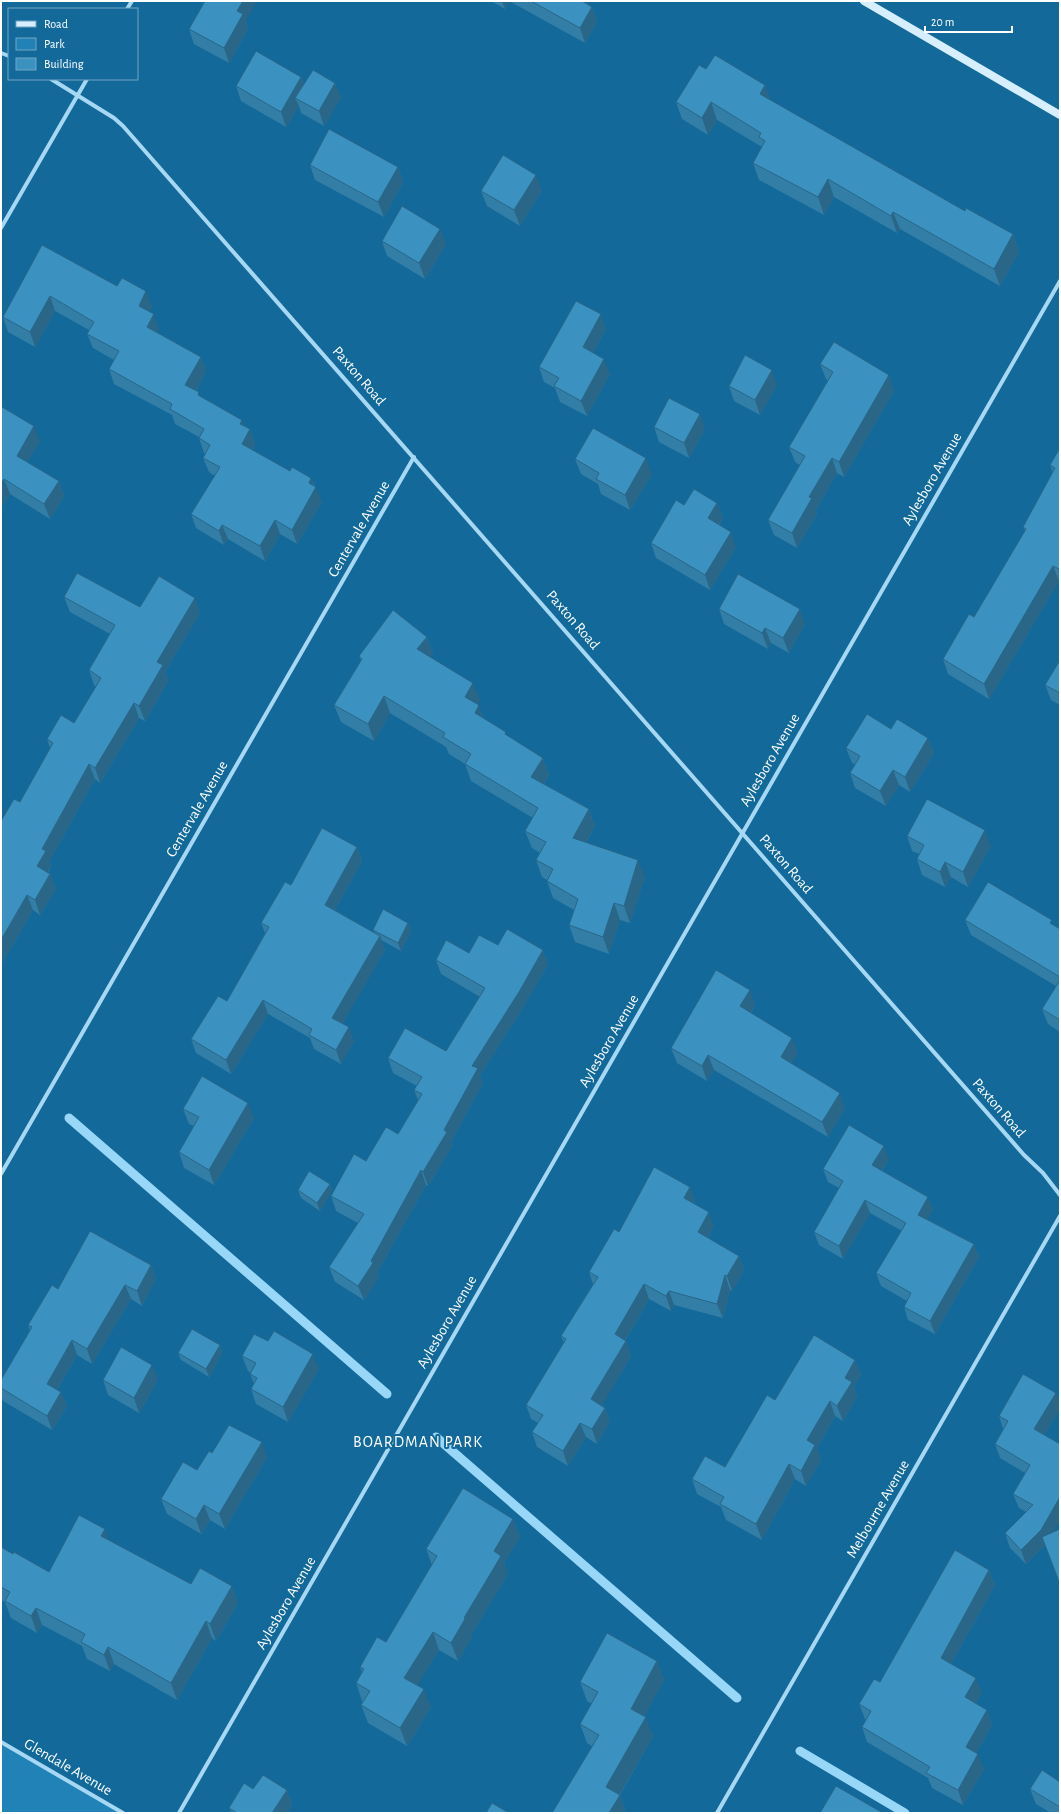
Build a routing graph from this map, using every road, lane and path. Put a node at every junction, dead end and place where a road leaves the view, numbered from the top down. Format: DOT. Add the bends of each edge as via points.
graph roads {
  1 [pos="864,1"];
  2 [pos="53,80"];
  3 [pos="86,80"];
  4 [pos="78,96"];
  5 [pos="1060,115"];
  6 [pos="1,228"];
  7 [pos="1060,281"];
  8 [pos="414,457"];
  9 [pos="743,832"];
  10 [pos="1,1174"];
  11 [pos="1060,1195"];
  12 [pos="1060,1216"];
  13 [pos="1,1742"];
  14 [pos="123,1813"];
  15 [pos="179,1813"];
  16 [pos="717,1813"];
  1 -- 5 [label="street"];
  2 -- 4 [label="street, Paxton Road"];
  3 -- 4 [label="street"];
  4 -- 6 [label="street"];
  4 -- 8 [label="street, Paxton Road" via="123,126"];
  7 -- 9 [label="street, Aylesboro Avenue"];
  8 -- 9 [label="street, Paxton Road"];
  8 -- 10 [label="street, Centervale Avenue"];
  9 -- 11 [label="street, Paxton Road"];
  9 -- 15 [label="street, Aylesboro Avenue"];
  12 -- 16 [label="street, Melbourne Avenue"];
  13 -- 14 [label="street, Glendale Avenue"];
}
